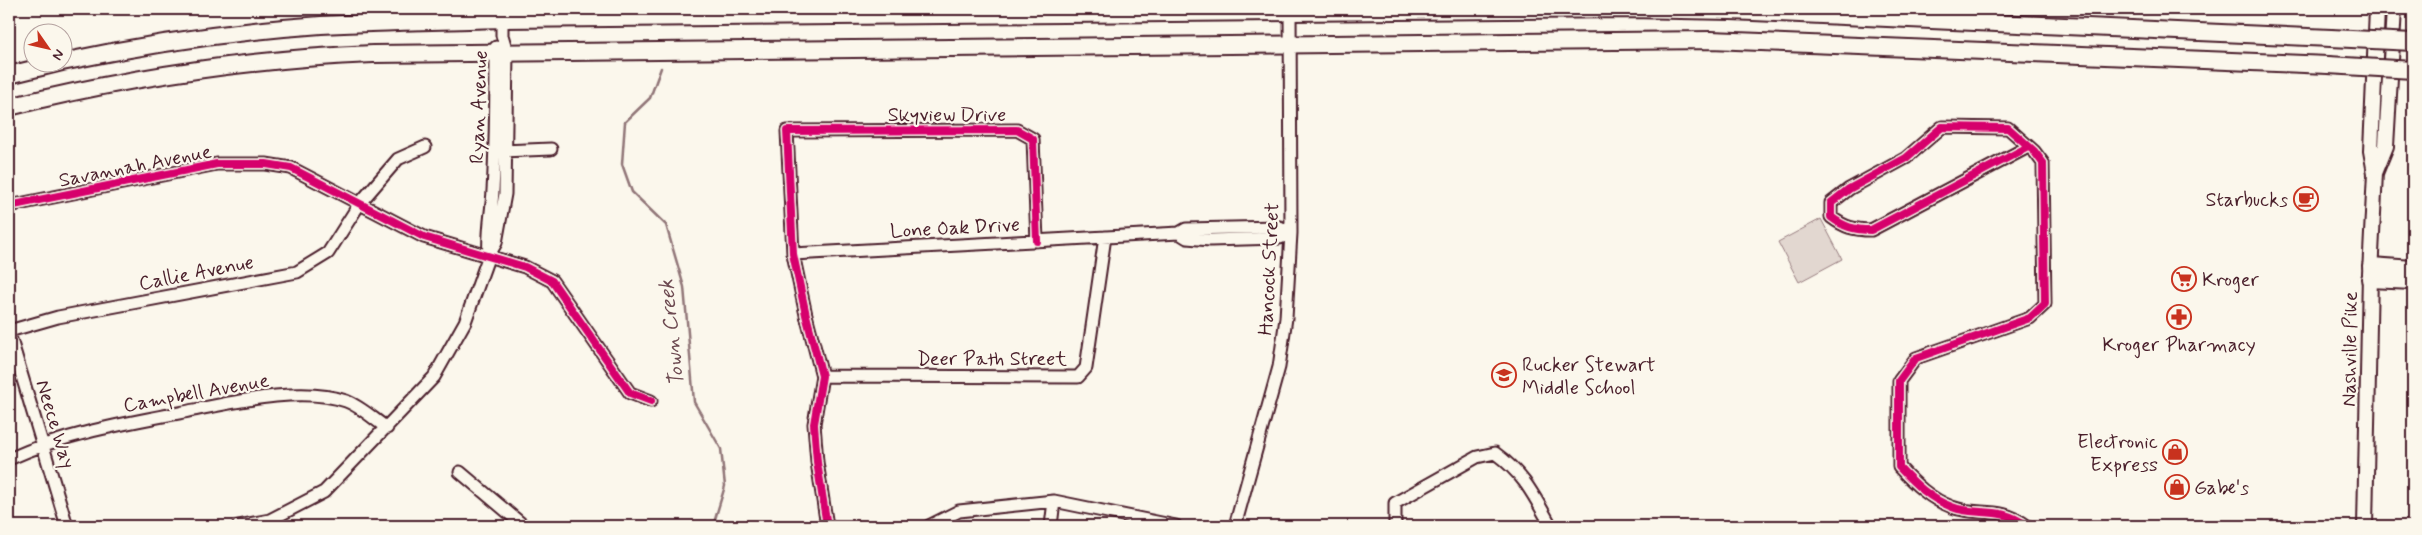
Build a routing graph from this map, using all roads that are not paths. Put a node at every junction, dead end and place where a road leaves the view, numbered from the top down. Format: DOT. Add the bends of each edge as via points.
graph roads {
  1 [pos="2377,9"];
  2 [pos="2394,9"];
  3 [pos="1290,10"];
  4 [pos="502,21"];
  5 [pos="2413,42"];
  6 [pos="1291,44"];
  7 [pos="502,52"];
  8 [pos="72,60"];
  9 [pos="2413,70"];
  10 [pos="22,72"];
  11 [pos="9,75"];
  12 [pos="9,107"];
  13 [pos="425,147"];
  14 [pos="2028,147"];
  15 [pos="551,149"];
  16 [pos="501,150"];
  17 [pos="2375,173"];
  18 [pos="360,203"];
  19 [pos="9,206"];
  20 [pos="1292,233"];
  21 [pos="1104,237"];
  22 [pos="1037,242"];
  23 [pos="793,254"];
  24 [pos="489,255"];
  25 [pos="2413,269"];
  26 [pos="2370,272"];
  27 [pos="2413,280"];
  28 [pos="9,332"];
  29 [pos="822,376"];
  30 [pos="651,401"];
  31 [pos="387,428"];
  32 [pos="43,445"];
  33 [pos="9,459"];
  34 [pos="460,472"];
  35 [pos="1054,501"];
  36 [pos="67,526"];
  37 [pos="238,526"];
  38 [pos="524,526"];
  39 [pos="828,526"];
  40 [pos="929,526"];
  41 [pos="1051,526"];
  42 [pos="1176,526"];
  43 [pos="1235,526"];
  44 [pos="1395,526"];
  45 [pos="1551,526"];
  46 [pos="2026,526"];
  47 [pos="2365,526"];
  1 -- 17 [label="main road, Nashville Pike" via="2371,151"];
  2 -- 17 [label="main road, Nashville Pike" via="2386,146"];
  3 -- 4 [label="highway"];
  3 -- 5 [label="highway, bridge" via="1731,11"];
  3 -- 6 [label="street, Hancock Street"];
  4 -- 7 [label="street, Ryan Avenue"];
  4 -- 8 [label="highway" via="279,29"];
  6 -- 7 [label="highway"];
  6 -- 9 [label="highway, bridge" via="1711,40"];
  6 -- 20 [label="street, Hancock Street"];
  7 -- 12 [label="highway" via="373,54 248,62 116,82"];
  7 -- 16 [label="street, Ryan Avenue"];
  10 -- 11 [label="highway"];
  13 -- 18 [label="street, Callie Avenue" via="398,159"];
  14 -- 14 [label="street" via="2008,128 1942,127 1906,158 1849,189 1831,203 1831,217 1856,230 1871,230"];
  14 -- 46 [label="street" via="2043,163 2046,304 2030,318 1916,358 1899,381 1898,436 1899,467 1931,497 1954,508 2000,512"];
  15 -- 16 [label="street"];
  16 -- 24 [label="street, Ryan Avenue" via="505,194 496,243"];
  17 -- 26 [label="main road, Nashville Pike"];
  18 -- 19 [label="street, Savannah Avenue" via="291,168 266,164 218,164"];
  18 -- 24 [label="street, Savannah Avenue" via="424,237"];
  18 -- 28 [label="street, Callie Avenue" via="328,254 297,272 58,318"];
  20 -- 21 [label="street, Lone Oak Drive" via="1280,227 1186,229 1179,233"];
  20 -- 43 [label="street, Hancock Street" via="1279,367"];
  21 -- 22 [label="street, Lone Oak Drive"];
  21 -- 29 [label="street, Deer Path Street" via="1086,368 1078,377"];
  22 -- 23 [label="street, Lone Oak Drive"];
  22 -- 23 [label="street, Skyview Drive" via="1033,139 1017,130 786,130"];
  23 -- 29 [label="street"];
  24 -- 30 [label="street, Savannah Avenue" via="525,266 552,281 630,393"];
  24 -- 31 [label="street, Ryan Avenue" via="465,322 434,376"];
  25 -- 26 [label="highway"];
  26 -- 27 [label="highway"];
  26 -- 47 [label="main road, Nashville Pike"];
  28 -- 32 [label="street, Neece Way"];
  29 -- 39 [label="street" via="814,424"];
  31 -- 32 [label="street, Campbell Avenue" via="346,401 303,394 233,402 100,428"];
  31 -- 37 [label="street, Ryan Avenue" via="324,492 270,520"];
  32 -- 33 [label="street, Campbell Avenue"];
  32 -- 36 [label="street, Neece Way"];
  34 -- 38 [label="street"];
  35 -- 40 [label="street" via="960,511"];
  35 -- 41 [label="street"];
  35 -- 42 [label="street"];
  44 -- 45 [label="street" via="1395,503 1477,457 1495,453 1511,464 1526,481"];
}
